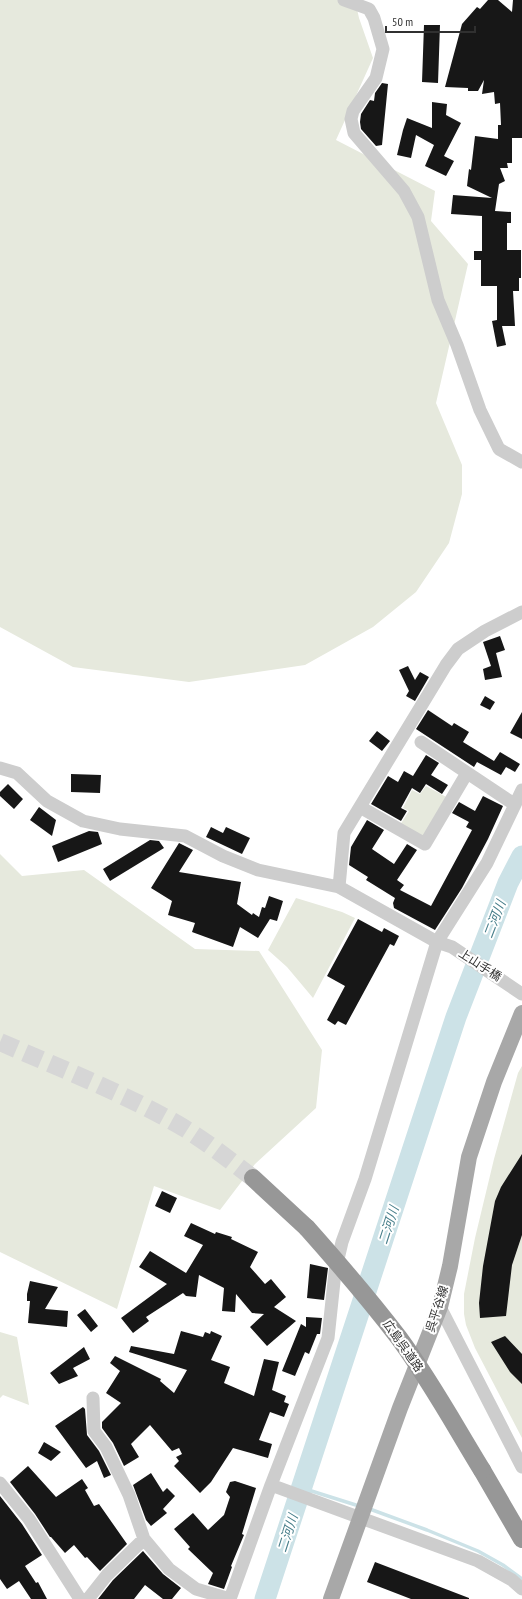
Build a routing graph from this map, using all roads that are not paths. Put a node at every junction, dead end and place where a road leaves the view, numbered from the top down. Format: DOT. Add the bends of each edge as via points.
graph roads {
  1 [pos="344,0"];
  2 [pos="522,462"];
  3 [pos="522,612"];
  4 [pos="421,742"];
  5 [pos="0,768"];
  6 [pos="467,773"];
  7 [pos="522,790"];
  8 [pos="514,804"];
  9 [pos="360,807"];
  10 [pos="339,888"];
  11 [pos="437,942"];
  12 [pos="522,994"];
  13 [pos="522,1013"];
  14 [pos="253,1178"];
  15 [pos="440,1307"];
  16 [pos="93,1398"];
  17 [pos="522,1467"];
  18 [pos="0,1483"];
  19 [pos="274,1486"];
  20 [pos="354,1515"];
  21 [pos="144,1539"];
  22 [pos="522,1539"];
  23 [pos="512,1580"];
  24 [pos="522,1589"];
  25 [pos="80,1599"];
  26 [pos="88,1599"];
  27 [pos="230,1599"];
  28 [pos="331,1599"];
  29 [pos="515,1599"];
  1 -- 2 [label="street" via="369,9 383,49 376,78 353,111 354,133 404,191 418,217 438,300 480,410 499,449"];
  3 -- 9 [label="street" via="485,631 458,649 425,698"];
  4 -- 6 [label="street"];
  5 -- 10 [label="street, 上山手橋" via="17,773 48,801 83,821 120,829 186,836 223,856 258,870"];
  6 -- 8 [label="street"];
  6 -- 9 [label="street" via="425,844"];
  7 -- 8 [label="street"];
  8 -- 11 [label="street" via="487,863"];
  9 -- 10 [label="street" via="344,833"];
  10 -- 11 [label="street, 上山手橋"];
  11 -- 12 [label="street, 上山手橋" via="452,947"];
  11 -- 19 [label="street" via="365,1179 342,1242 335,1272 328,1338"];
  13 -- 15 [label="main road, 呉平谷線" via="494,1082 469,1157 450,1266"];
  14 -- 22 [label="highway, 広島呉道路, bridge" via="307,1228 400,1339"];
  15 -- 17 [label="street"];
  15 -- 20 [label="main road, 呉平谷線"];
  16 -- 21 [label="street" via="94,1431 106,1447 129,1495"];
  18 -- 25 [label="street" via="29,1519"];
  19 -- 20 [label="street"];
  19 -- 27 [label="street"];
  20 -- 23 [label="street" via="478,1561"];
  20 -- 28 [label="main road, 呉平谷線"];
  21 -- 26 [label="street" via="107,1575"];
  21 -- 27 [label="street" via="169,1568 196,1589"];
  23 -- 24 [label="street"];
  23 -- 29 [label="street"];
}
